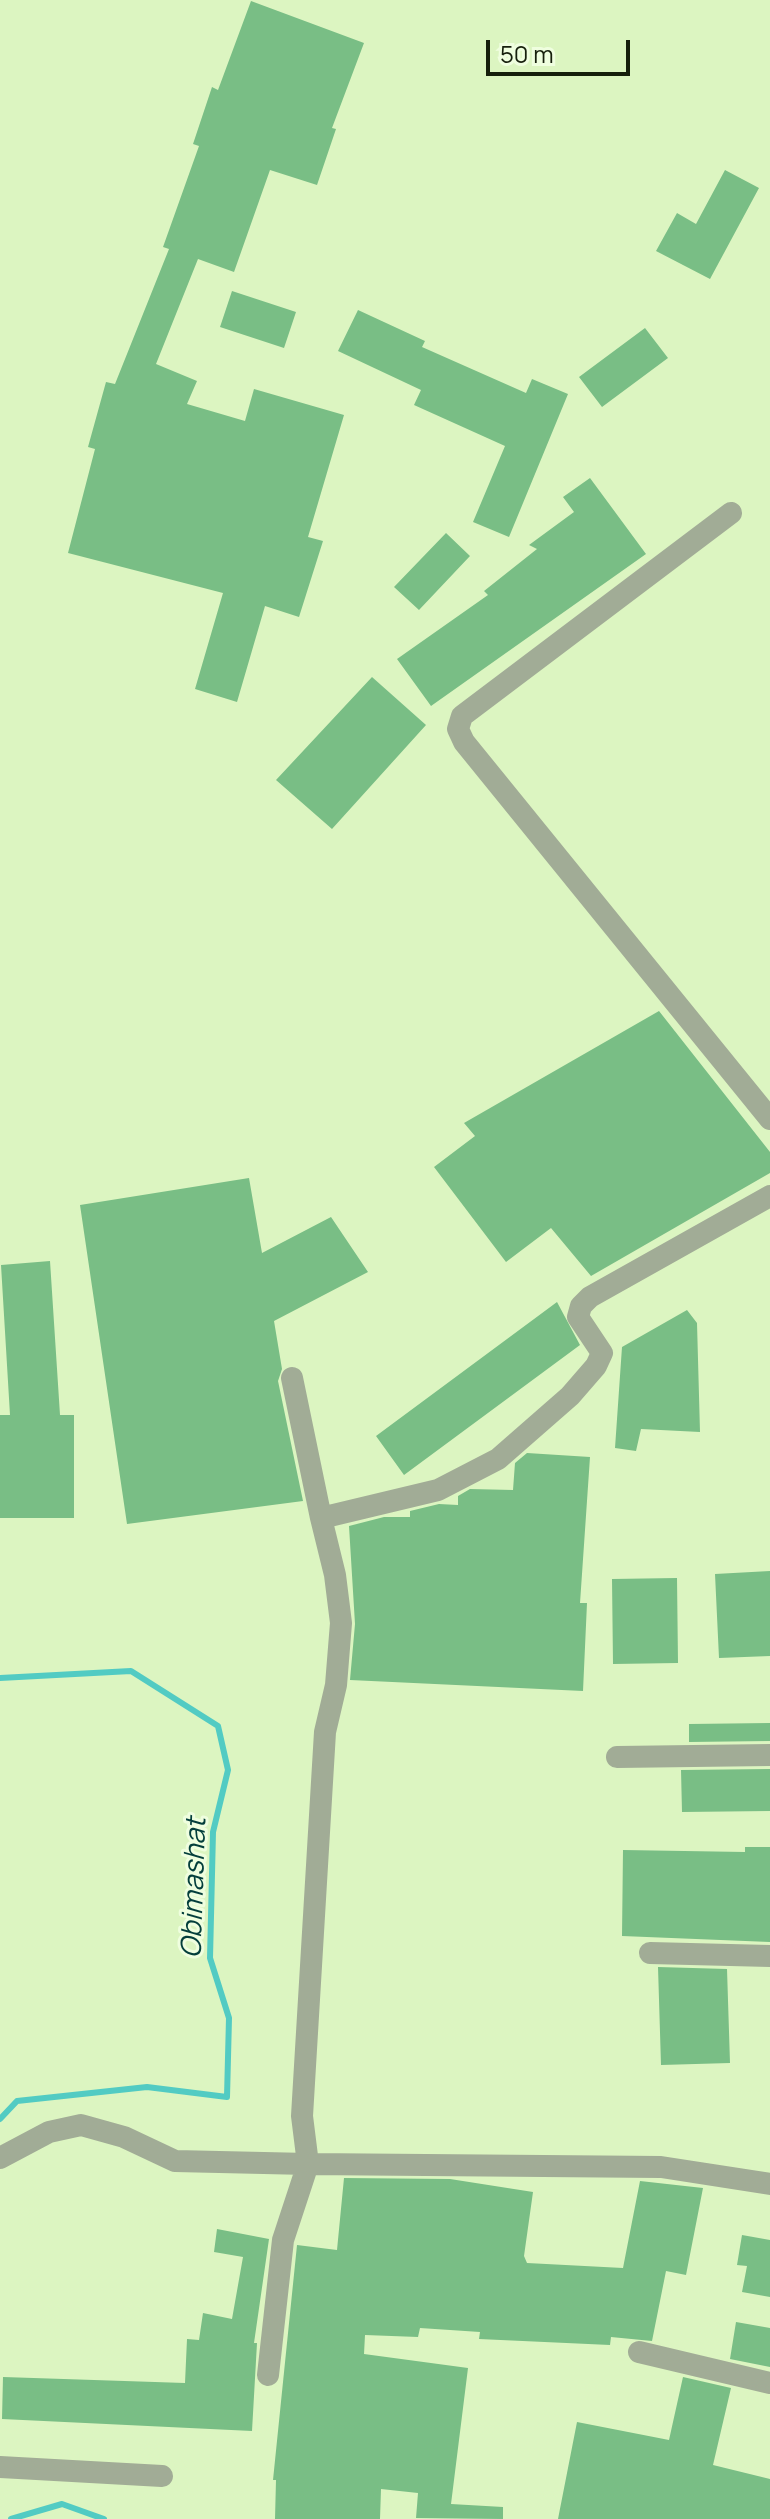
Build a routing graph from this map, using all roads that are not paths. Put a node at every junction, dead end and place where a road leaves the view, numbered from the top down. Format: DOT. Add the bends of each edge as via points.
graph roads {
  1 [pos="731,513"];
  2 [pos="770,1119"];
  3 [pos="770,1196"];
  4 [pos="292,1378"];
  5 [pos="321,1518"];
  6 [pos="770,1755"];
  7 [pos="617,1757"];
  8 [pos="650,1953"];
  9 [pos="770,1956"];
  10 [pos="0,2158"];
  11 [pos="308,2164"];
  12 [pos="770,2184"];
  13 [pos="639,2352"];
  14 [pos="268,2375"];
  15 [pos="770,2383"];
  16 [pos="0,2467"];
  17 [pos="162,2476"];
  1 -- 2 [label="street" via="462,716 458,729"];
  3 -- 5 [label="street" via="590,1297 578,1317 602,1353 596,1366 498,1459 438,1490"];
  4 -- 5 [label="street"];
  5 -- 11 [label="street" via="341,1623 336,1685 325,1732 315,1877 302,2116"];
  6 -- 7 [label="street"];
  8 -- 9 [label="street"];
  10 -- 11 [label="street" via="49,2132 81,2125 124,2137 175,2161"];
  11 -- 12 [label="street" via="661,2167"];
  11 -- 14 [label="street" via="283,2240"];
  13 -- 15 [label="street"];
  16 -- 17 [label="street"];
}
